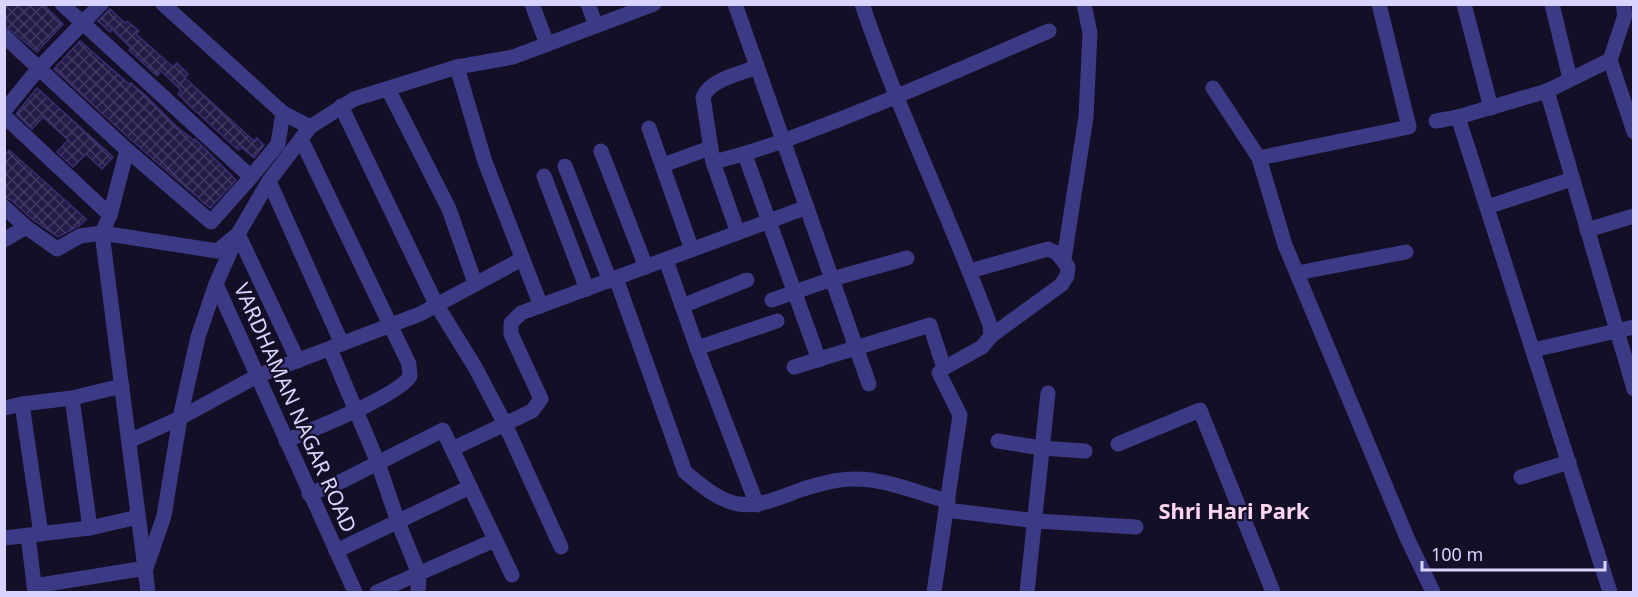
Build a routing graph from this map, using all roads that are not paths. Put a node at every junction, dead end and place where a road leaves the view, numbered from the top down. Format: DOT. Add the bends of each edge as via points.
graph roads {
  1 [pos="62,4"];
  2 [pos="101,4"];
  3 [pos="163,4"];
  4 [pos="532,4"];
  5 [pos="588,4"];
  6 [pos="735,4"];
  7 [pos="862,4"];
  8 [pos="1084,4"];
  9 [pos="1379,4"];
  10 [pos="1464,4"];
  11 [pos="1552,4"];
  12 [pos="1623,4"];
  13 [pos="648,6"];
  14 [pos="83,24"];
  15 [pos="596,26"];
  16 [pos="1049,31"];
  17 [pos="4,36"];
  18 [pos="547,44"];
  19 [pos="1610,60"];
  20 [pos="457,67"];
  21 [pos="757,67"];
  22 [pos="39,68"];
  23 [pos="1570,79"];
  24 [pos="1213,88"];
  25 [pos="388,89"];
  26 [pos="1547,91"];
  27 [pos="896,97"];
  28 [pos="341,106"];
  29 [pos="1491,108"];
  30 [pos="4,111"];
  31 [pos="283,113"];
  32 [pos="4,116"];
  33 [pos="1458,117"];
  34 [pos="1436,120"];
  35 [pos="649,128"];
  36 [pos="1634,132"];
  37 [pos="305,133"];
  38 [pos="784,141"];
  39 [pos="127,150"];
  40 [pos="601,151"];
  41 [pos="711,155"];
  42 [pos="745,155"];
  43 [pos="1259,158"];
  44 [pos="663,165"];
  45 [pos="564,166"];
  46 [pos="544,176"];
  47 [pos="251,177"];
  48 [pos="1572,179"];
  49 [pos="269,181"];
  50 [pos="4,207"];
  51 [pos="807,207"];
  52 [pos="1487,207"];
  53 [pos="110,214"];
  54 [pos="1634,216"];
  55 [pos="769,221"];
  56 [pos="26,227"];
  57 [pos="1587,230"];
  58 [pos="102,233"];
  59 [pos="738,233"];
  60 [pos="238,234"];
  61 [pos="4,240"];
  62 [pos="692,250"];
  63 [pos="1406,252"];
  64 [pos="907,258"];
  65 [pos="522,259"];
  66 [pos="666,260"];
  67 [pos="1064,260"];
  68 [pos="646,267"];
  69 [pos="970,271"];
  70 [pos="1297,273"];
  71 [pos="832,279"];
  72 [pos="613,280"];
  73 [pos="747,280"];
  74 [pos="475,283"];
  75 [pos="216,284"];
  76 [pos="587,289"];
  77 [pos="795,292"];
  78 [pos="772,300"];
  79 [pos="436,304"];
  80 [pos="541,306"];
  81 [pos="682,306"];
  82 [pos="777,321"];
  83 [pos="389,326"];
  84 [pos="1634,327"];
  85 [pos="1616,330"];
  86 [pos="991,336"];
  87 [pos="336,347"];
  88 [pos="856,347"];
  89 [pos="697,348"];
  90 [pos="1533,350"];
  91 [pos="819,360"];
  92 [pos="298,361"];
  93 [pos="794,367"];
  94 [pos="944,368"];
  95 [pos="257,376"];
  96 [pos="869,384"];
  97 [pos="122,386"];
  98 [pos="1634,389"];
  99 [pos="1048,393"];
  100 [pos="72,398"];
  101 [pos="22,404"];
  102 [pos="4,408"];
  103 [pos="356,410"];
  104 [pos="180,418"];
  105 [pos="505,424"];
  106 [pos="129,441"];
  107 [pos="286,441"];
  108 [pos="998,441"];
  109 [pos="1118,444"];
  110 [pos="1041,448"];
  111 [pos="452,449"];
  112 [pos="1085,451"];
  113 [pos="1569,462"];
  114 [pos="378,463"];
  115 [pos="1521,477"];
  116 [pos="470,487"];
  117 [pos="309,494"];
  118 [pos="757,505"];
  119 [pos="947,506"];
  120 [pos="138,517"];
  121 [pos="1033,521"];
  122 [pos="398,522"];
  123 [pos="1136,526"];
  124 [pos="90,528"];
  125 [pos="34,535"];
  126 [pos="4,538"];
  127 [pos="495,540"];
  128 [pos="561,547"];
  129 [pos="336,551"];
  130 [pos="146,568"];
  131 [pos="419,574"];
  132 [pos="512,575"];
  133 [pos="34,589"];
  134 [pos="148,592"];
  135 [pos="355,592"];
  136 [pos="377,592"];
  137 [pos="418,592"];
  138 [pos="934,592"];
  139 [pos="1026,592"];
  140 [pos="1273,592"];
  141 [pos="1433,592"];
  142 [pos="1610,592"];
  1 -- 14 [label="street"];
  2 -- 14 [label="street"];
  3 -- 31 [label="street"];
  4 -- 18 [label="street"];
  5 -- 15 [label="street"];
  6 -- 21 [label="street"];
  7 -- 27 [label="street"];
  8 -- 67 [label="street" via="1090,33 1086,117"];
  9 -- 43 [label="street" via="1409,127"];
  10 -- 29 [label="street"];
  11 -- 23 [label="street"];
  12 -- 19 [label="street" via="1625,15"];
  13 -- 15 [label="street, VARDHAMAN NAGAR ROAD"];
  14 -- 22 [label="street"];
  14 -- 47 [label="street"];
  15 -- 18 [label="street, VARDHAMAN NAGAR ROAD"];
  16 -- 27 [label="street"];
  17 -- 22 [label="street"];
  18 -- 20 [label="street, VARDHAMAN NAGAR ROAD" via="513,57"];
  19 -- 23 [label="street"];
  19 -- 36 [label="street"];
  20 -- 25 [label="street, VARDHAMAN NAGAR ROAD"];
  20 -- 65 [label="street" via="485,162"];
  21 -- 38 [label="street"];
  21 -- 41 [label="street" via="715,83 705,92 703,103"];
  22 -- 30 [label="street"];
  22 -- 39 [label="street"];
  23 -- 26 [label="street"];
  24 -- 43 [label="street"];
  25 -- 28 [label="street, VARDHAMAN NAGAR ROAD"];
  25 -- 74 [label="street" via="449,209"];
  26 -- 29 [label="street"];
  26 -- 48 [label="street"];
  27 -- 38 [label="street"];
  27 -- 69 [label="street"];
  28 -- 37 [label="street, VARDHAMAN NAGAR ROAD"];
  28 -- 79 [label="street"];
  29 -- 33 [label="street"];
  31 -- 37 [label="street"];
  31 -- 47 [label="street" via="278,144"];
  32 -- 53 [label="street"];
  33 -- 34 [label="street"];
  33 -- 52 [label="street"];
  35 -- 44 [label="street"];
  37 -- 49 [label="street, VARDHAMAN NAGAR ROAD"];
  37 -- 83 [label="street"];
  38 -- 42 [label="street"];
  38 -- 51 [label="street"];
  39 -- 47 [label="street" via="211,222"];
  39 -- 53 [label="street"];
  40 -- 68 [label="street"];
  41 -- 42 [label="street"];
  41 -- 44 [label="street"];
  41 -- 59 [label="street"];
  42 -- 55 [label="street"];
  43 -- 70 [label="street"];
  44 -- 62 [label="street"];
  45 -- 72 [label="street"];
  46 -- 76 [label="street"];
  48 -- 52 [label="street"];
  48 -- 57 [label="street"];
  49 -- 60 [label="street, VARDHAMAN NAGAR ROAD"];
  49 -- 87 [label="street"];
  50 -- 56 [label="street"];
  51 -- 55 [label="street"];
  51 -- 71 [label="street"];
  52 -- 90 [label="street"];
  53 -- 58 [label="street"];
  54 -- 57 [label="street"];
  55 -- 59 [label="street"];
  55 -- 77 [label="street"];
  56 -- 58 [label="street" via="57,249 80,236"];
  56 -- 61 [label="street"];
  57 -- 85 [label="street"];
  58 -- 60 [label="street" via="217,251"];
  58 -- 97 [label="street"];
  59 -- 62 [label="street"];
  60 -- 75 [label="street, VARDHAMAN NAGAR ROAD"];
  60 -- 92 [label="street"];
  62 -- 66 [label="street"];
  63 -- 70 [label="street"];
  64 -- 71 [label="street"];
  65 -- 74 [label="street"];
  65 -- 80 [label="street"];
  66 -- 68 [label="street"];
  66 -- 81 [label="street"];
  67 -- 69 [label="street" via="1048,249"];
  67 -- 86 [label="street" via="1067,276 1061,285"];
  68 -- 72 [label="street"];
  69 -- 86 [label="street"];
  70 -- 141 [label="street"];
  71 -- 77 [label="street"];
  71 -- 88 [label="street"];
  72 -- 76 [label="street"];
  72 -- 118 [label="street" via="685,472 720,498"];
  73 -- 81 [label="street"];
  74 -- 79 [label="street"];
  75 -- 95 [label="street, VARDHAMAN NAGAR ROAD"];
  75 -- 104 [label="street" via="198,337"];
  76 -- 80 [label="street"];
  77 -- 78 [label="street"];
  77 -- 91 [label="street"];
  79 -- 83 [label="street"];
  79 -- 105 [label="street"];
  80 -- 105 [label="street" via="515,317 510,328 541,399 532,411"];
  81 -- 89 [label="street"];
  82 -- 89 [label="street"];
  83 -- 87 [label="street"];
  83 -- 103 [label="street" via="409,364 410,376 403,386"];
  84 -- 85 [label="street"];
  85 -- 90 [label="street"];
  85 -- 98 [label="street"];
  86 -- 94 [label="street" via="982,346"];
  87 -- 92 [label="street"];
  87 -- 103 [label="street"];
  88 -- 91 [label="street"];
  88 -- 94 [label="street" via="930,325"];
  88 -- 96 [label="street"];
  89 -- 118 [label="street"];
  90 -- 113 [label="street"];
  91 -- 93 [label="street"];
  92 -- 95 [label="street"];
  94 -- 119 [label="street" via="939,373 960,415"];
  95 -- 104 [label="street"];
  95 -- 107 [label="street, VARDHAMAN NAGAR ROAD"];
  97 -- 100 [label="street"];
  97 -- 106 [label="street"];
  99 -- 110 [label="street"];
  100 -- 101 [label="street"];
  100 -- 124 [label="street"];
  101 -- 102 [label="street"];
  101 -- 125 [label="street"];
  103 -- 107 [label="street"];
  103 -- 114 [label="street"];
  104 -- 106 [label="street"];
  104 -- 130 [label="street" via="164,516"];
  105 -- 111 [label="street"];
  105 -- 128 [label="street"];
  106 -- 120 [label="street"];
  107 -- 117 [label="street, VARDHAMAN NAGAR ROAD"];
  108 -- 110 [label="street"];
  109 -- 140 [label="street" via="1200,411"];
  110 -- 112 [label="street"];
  110 -- 121 [label="street"];
  111 -- 114 [label="street" via="443,430"];
  111 -- 116 [label="street"];
  113 -- 115 [label="street"];
  113 -- 142 [label="street"];
  114 -- 117 [label="street"];
  114 -- 122 [label="street"];
  116 -- 122 [label="street"];
  116 -- 127 [label="street"];
  117 -- 129 [label="street, VARDHAMAN NAGAR ROAD"];
  118 -- 119 [label="street" via="854,478 882,482"];
  119 -- 121 [label="street"];
  119 -- 138 [label="street"];
  120 -- 124 [label="street"];
  120 -- 130 [label="street"];
  121 -- 123 [label="street"];
  121 -- 139 [label="street"];
  122 -- 129 [label="street"];
  122 -- 131 [label="street"];
  124 -- 125 [label="street"];
  125 -- 126 [label="street"];
  125 -- 133 [label="street"];
  127 -- 131 [label="street"];
  127 -- 132 [label="street"];
  129 -- 135 [label="street, VARDHAMAN NAGAR ROAD"];
  130 -- 133 [label="street"];
  130 -- 134 [label="street"];
  131 -- 136 [label="street"];
  131 -- 137 [label="street"];
}
